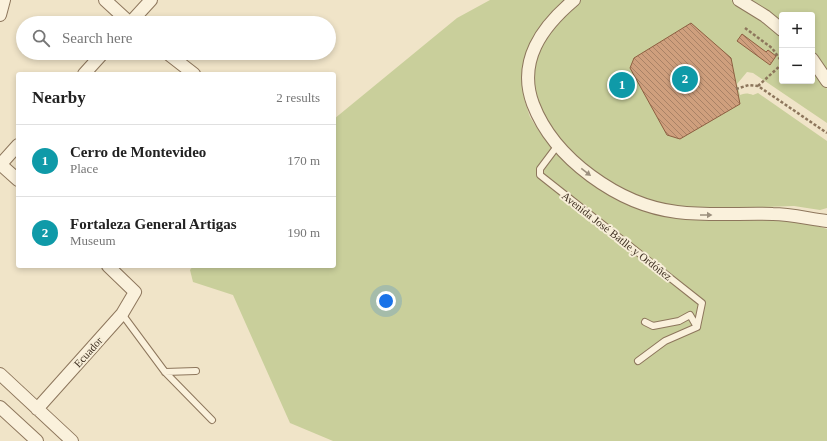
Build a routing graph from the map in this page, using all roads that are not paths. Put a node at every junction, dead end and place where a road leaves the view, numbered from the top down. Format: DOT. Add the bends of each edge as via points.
graph roads {
  1 [pos="4,0"];
  2 [pos="105,0"];
  3 [pos="151,0"];
  4 [pos="574,0"];
  5 [pos="739,0"];
  6 [pos="0,15"];
  7 [pos="122,16"];
  8 [pos="136,16"];
  9 [pos="779,28"];
  10 [pos="97,60"];
  11 [pos="176,60"];
  12 [pos="815,63"];
  13 [pos="86,72"];
  14 [pos="191,72"];
  15 [pos="827,81"];
  16 [pos="558,145"];
  17 [pos="16,147"];
  18 [pos="0,164"];
  19 [pos="16,178"];
  20 [pos="827,221"];
  21 [pos="110,268"];
  22 [pos="122,314"];
  23 [pos="645,322"];
  24 [pos="697,328"];
  25 [pos="638,361"];
  26 [pos="165,372"];
  27 [pos="196,372"];
  28 [pos="0,374"];
  29 [pos="0,407"];
  30 [pos="37,409"];
  31 [pos="212,420"];
  32 [pos="37,441"];
  33 [pos="72,441"];
  1 -- 6 [label="street"];
  2 -- 7 [label="street"];
  3 -- 8 [label="street"];
  4 -- 16 [label="street" via="540,36 532,52 529,66 530,95 544,126"];
  5 -- 9 [label="street"];
  10 -- 13 [label="street"];
  11 -- 14 [label="street"];
  12 -- 15 [label="street"];
  16 -- 20 [label="street, one-way" via="569,158 596,180 626,197 650,206 699,215 775,214"];
  16 -- 24 [label="lane, Avenida José Batlle y Ordóñez" via="540,169 540,175 702,303"];
  17 -- 18 [label="street"];
  18 -- 19 [label="street"];
  21 -- 22 [label="street, Ecuador" via="135,292"];
  22 -- 26 [label="lane"];
  22 -- 30 [label="street, Ecuador"];
  23 -- 24 [label="lane" via="654,326 679,321 690,315"];
  24 -- 25 [label="lane" via="665,341"];
  26 -- 27 [label="lane"];
  26 -- 31 [label="lane"];
  28 -- 30 [label="street"];
  29 -- 32 [label="street"];
  30 -- 33 [label="street"];
}
